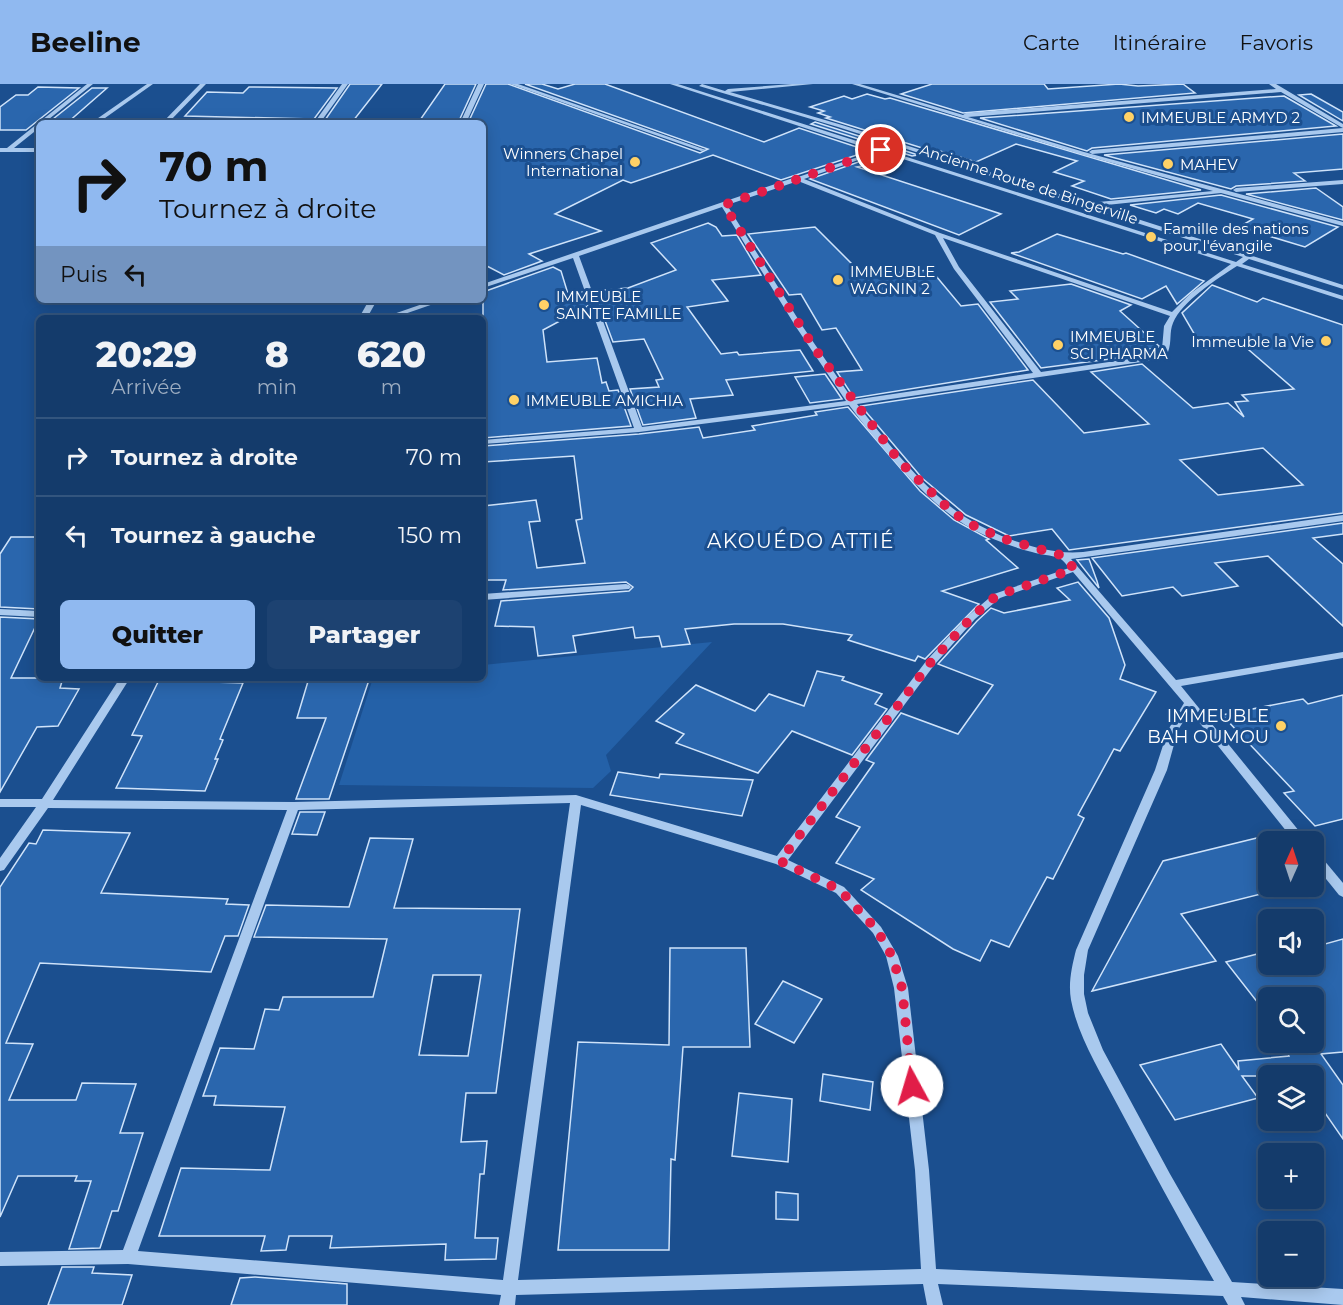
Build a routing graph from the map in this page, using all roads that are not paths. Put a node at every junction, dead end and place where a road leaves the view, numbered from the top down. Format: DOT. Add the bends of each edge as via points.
graph roads {
  1 [pos="90,84"];
  2 [pos="150,84"];
  3 [pos="203,84"];
  4 [pos="345,84"];
  5 [pos="481,84"];
  6 [pos="513,84"];
  7 [pos="673,84"];
  8 [pos="697,84"];
  9 [pos="810,84"];
  10 [pos="855,84"];
  11 [pos="1272,84"];
  12 [pos="1282,90"];
  13 [pos="722,92"];
  14 [pos="704,94"];
  15 [pos="960,115"];
  16 [pos="45,120"];
  17 [pos="98,120"];
  18 [pos="168,120"];
  19 [pos="319,120"];
  20 [pos="464,120"];
  21 [pos="36,127"];
  22 [pos="1343,128"];
  23 [pos="897,145"];
  24 [pos="0,150"];
  25 [pos="8,150"];
  26 [pos="36,150"];
  27 [pos="703,150"];
  28 [pos="881,150"];
  29 [pos="1082,153"];
  30 [pos="796,178"];
  31 [pos="1343,182"];
  32 [pos="1228,191"];
  33 [pos="724,205"];
  34 [pos="1087,206"];
  35 [pos="1343,224"];
  36 [pos="938,234"];
  37 [pos="576,256"];
  38 [pos="1250,256"];
  39 [pos="1236,264"];
  40 [pos="486,285"];
  41 [pos="1343,287"];
  42 [pos="1343,298"];
  43 [pos="432,303"];
  44 [pos="395,315"];
  45 [pos="1174,315"];
  46 [pos="1038,374"];
  47 [pos="853,402"];
  48 [pos="639,430"];
  49 [pos="486,442"];
  50 [pos="1343,518"];
  51 [pos="1064,556"];
  52 [pos="1074,569"];
  53 [pos="626,586"];
  54 [pos="486,597"];
  55 [pos="0,612"];
  56 [pos="36,614"];
  57 [pos="1343,655"];
  58 [pos="123,681"];
  59 [pos="1173,684"];
  60 [pos="1190,703"];
  61 [pos="576,799"];
  62 [pos="0,803"];
  63 [pos="45,805"];
  64 [pos="294,806"];
  65 [pos="1293,831"];
  66 [pos="780,861"];
  67 [pos="0,867"];
  68 [pos="1324,868"];
  69 [pos="1343,892"];
  70 [pos="128,1257"];
  71 [pos="0,1259"];
  72 [pos="929,1276"];
  73 [pos="509,1288"];
  74 [pos="1227,1289"];
  75 [pos="1343,1297"];
  76 [pos="507,1305"];
  77 [pos="935,1305"];
  78 [pos="1237,1305"];
  1 -- 16 [label="street"];
  2 -- 17 [label="street"];
  3 -- 18 [label="street"];
  4 -- 19 [label="street"];
  5 -- 20 [label="street"];
  6 -- 27 [label="street"];
  7 -- 14 [label="street, Ancienne Route de Bingerville"];
  8 -- 13 [label="street, Ancienne Route de Bingerville"];
  9 -- 13 [label="street"];
  10 -- 15 [label="street"];
  11 -- 12 [label="street"];
  12 -- 15 [label="street"];
  12 -- 22 [label="street"];
  13 -- 14 [label="street"];
  13 -- 23 [label="street, Ancienne Route de Bingerville"];
  14 -- 28 [label="street, Ancienne Route de Bingerville"];
  15 -- 29 [label="street"];
  21 -- 25 [label="street"];
  22 -- 29 [label="street"];
  23 -- 28 [label="street"];
  23 -- 34 [label="street, Ancienne Route de Bingerville"];
  24 -- 25 [label="street"];
  25 -- 26 [label="street"];
  28 -- 30 [label="street"];
  28 -- 39 [label="street, Ancienne Route de Bingerville"];
  29 -- 32 [label="street"];
  30 -- 33 [label="street"];
  30 -- 36 [label="street"];
  31 -- 32 [label="street"];
  32 -- 34 [label="street"];
  32 -- 35 [label="street"];
  33 -- 37 [label="street"];
  33 -- 47 [label="street"];
  34 -- 38 [label="street, Ancienne Route de Bingerville"];
  36 -- 45 [label="street"];
  36 -- 46 [label="street" via="956,268"];
  37 -- 40 [label="street"];
  37 -- 48 [label="street"];
  38 -- 39 [label="street"];
  38 -- 41 [label="street, Ancienne Route de Bingerville"];
  39 -- 42 [label="street, Ancienne Route de Bingerville"];
  39 -- 45 [label="street"];
  43 -- 44 [label="street"];
  45 -- 46 [label="street" via="1167,326 1168,344 1156,356"];
  46 -- 47 [label="street"];
  47 -- 48 [label="street"];
  47 -- 51 [label="street" via="900,462 951,511 1004,539"];
  48 -- 49 [label="street"];
  50 -- 51 [label="street"];
  51 -- 52 [label="street"];
  52 -- 59 [label="street"];
  52 -- 66 [label="street" via="996,596 972,617 931,662"];
  53 -- 54 [label="street"];
  55 -- 56 [label="street"];
  57 -- 59 [label="street"];
  58 -- 63 [label="street"];
  59 -- 60 [label="street"];
  60 -- 65 [label="street"];
  60 -- 74 [label="street" via="1173,730 1161,770 1082,950 1077,971 1078,1001 1103,1063 1198,1243"];
  61 -- 64 [label="street"];
  61 -- 66 [label="street"];
  61 -- 73 [label="street"];
  62 -- 63 [label="street"];
  63 -- 64 [label="street"];
  63 -- 67 [label="street"];
  64 -- 70 [label="street"];
  66 -- 72 [label="street" via="840,890 877,930 892,956 902,988"];
  68 -- 69 [label="street"];
  70 -- 71 [label="street"];
  70 -- 73 [label="street"];
  72 -- 73 [label="street"];
  72 -- 74 [label="street"];
  72 -- 77 [label="street"];
  73 -- 76 [label="street"];
  74 -- 75 [label="street"];
  74 -- 78 [label="street"];
}
